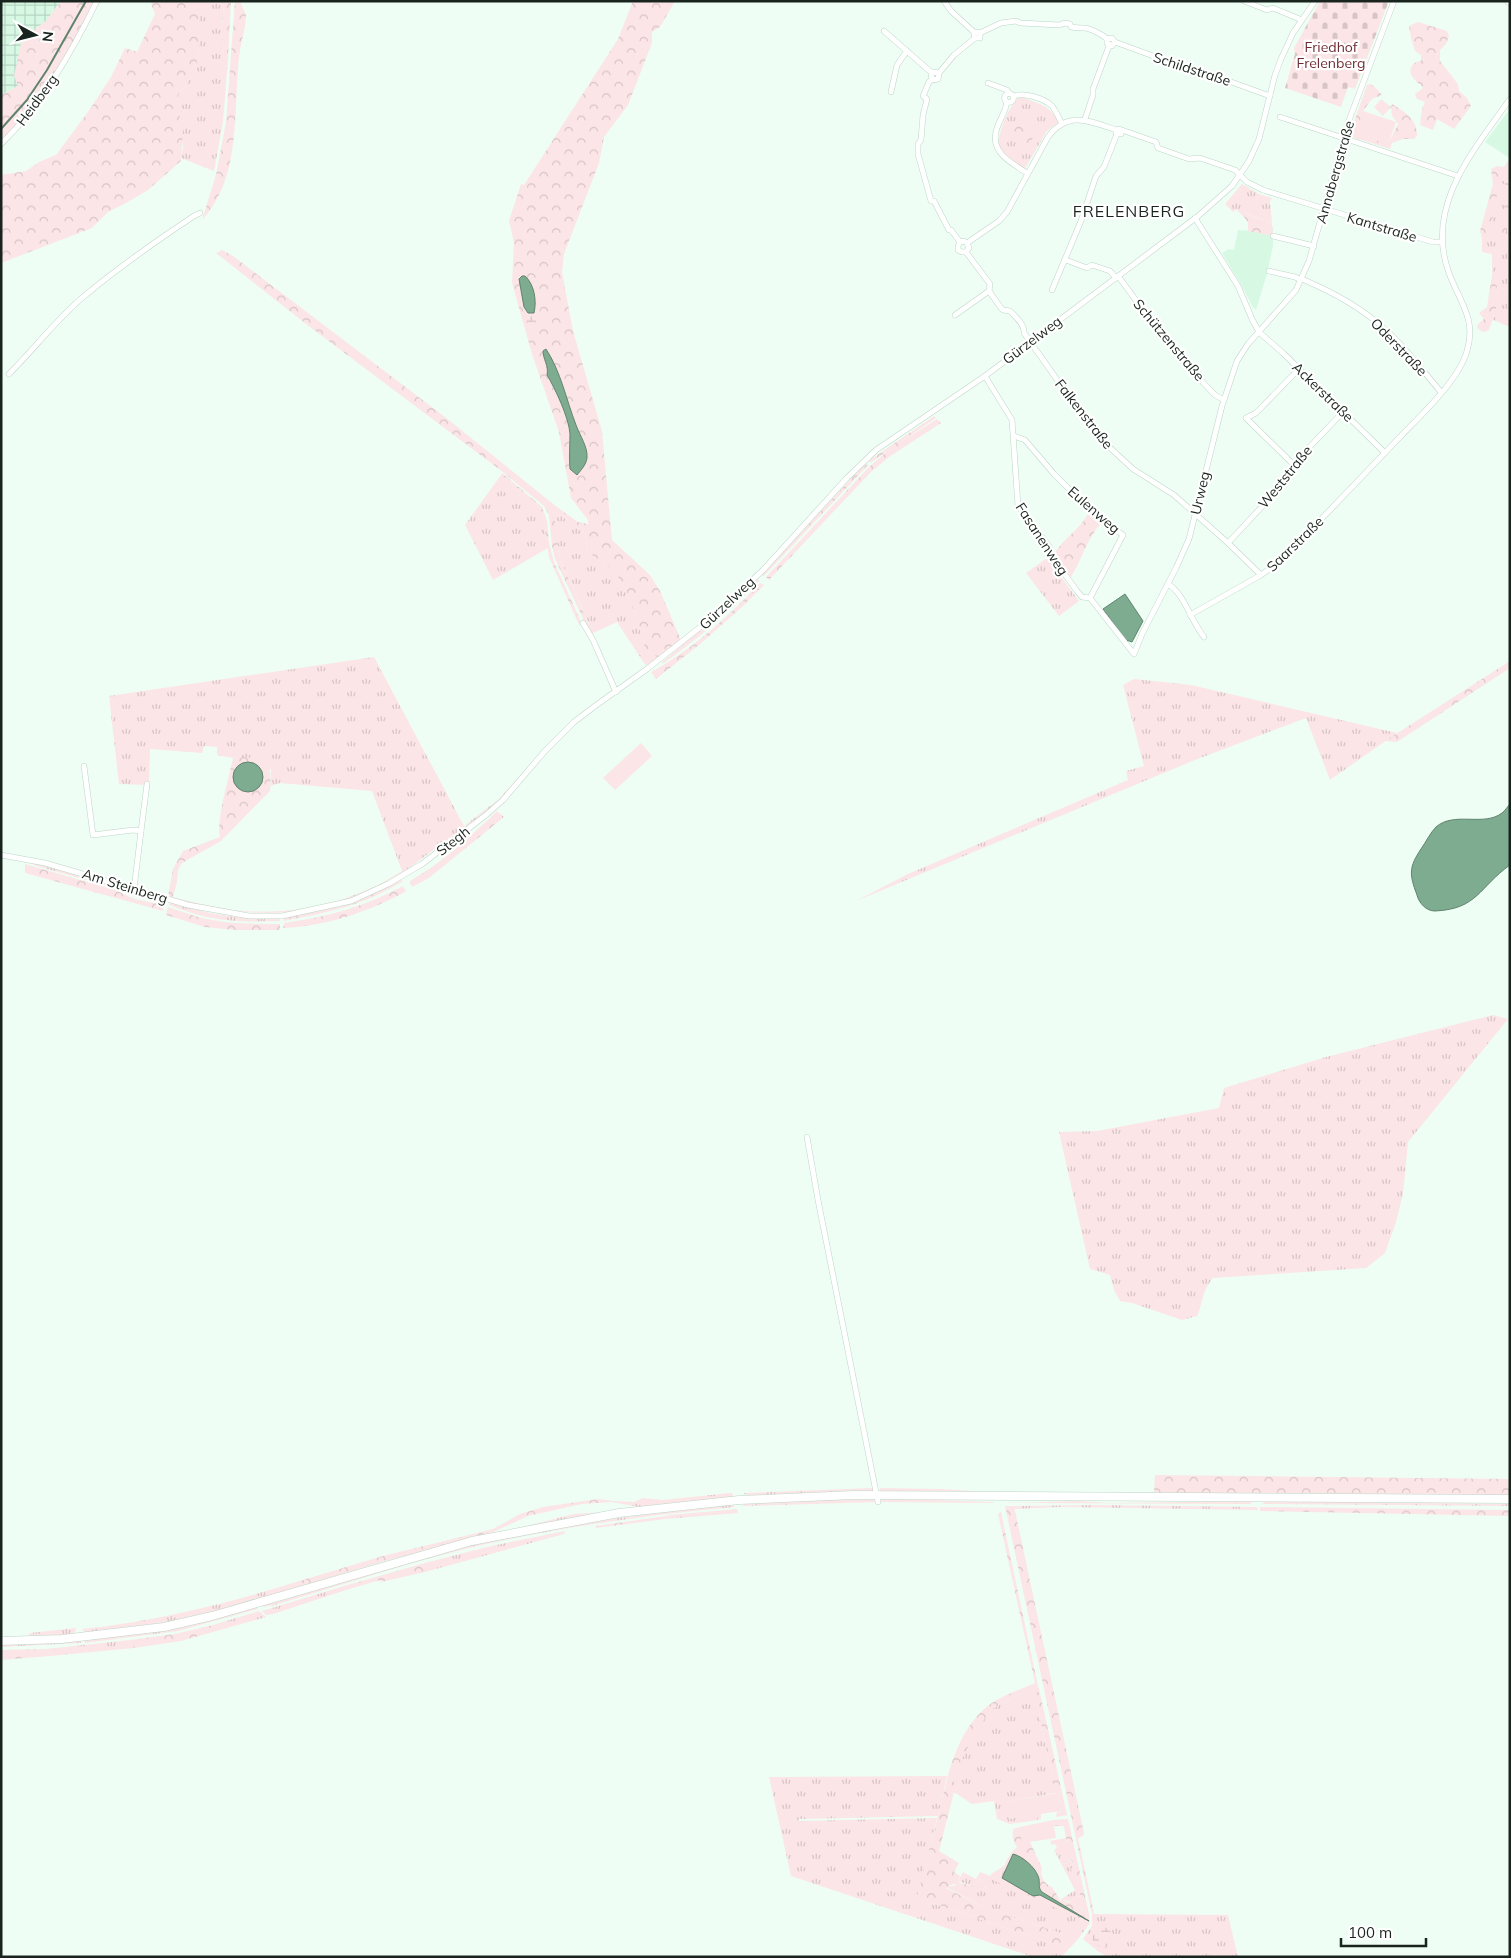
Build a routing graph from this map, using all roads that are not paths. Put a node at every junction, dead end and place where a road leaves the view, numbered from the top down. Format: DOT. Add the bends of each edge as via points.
graph roads {
  1 [pos="97,1"];
  2 [pos="944,1"];
  3 [pos="1244,1"];
  4 [pos="1315,1"];
  5 [pos="1394,1"];
  6 [pos="1302,20"];
  7 [pos="884,31"];
  8 [pos="977,34"];
  9 [pos="1108,39"];
  10 [pos="1114,42"];
  11 [pos="1109,46"];
  12 [pos="907,50"];
  13 [pos="932,76"];
  14 [pos="988,83"];
  15 [pos="892,92"];
  16 [pos="1011,94"];
  17 [pos="1270,96"];
  18 [pos="1510,99"];
  19 [pos="1280,117"];
  20 [pos="1085,119"];
  21 [pos="1062,124"];
  22 [pos="1119,131"];
  23 [pos="1344,138"];
  24 [pos="1,144"];
  25 [pos="1027,173"];
  26 [pos="1240,176"];
  27 [pos="1458,176"];
  28 [pos="1324,209"];
  29 [pos="200,213"];
  30 [pos="1195,218"];
  31 [pos="1274,236"];
  32 [pos="960,242"];
  33 [pos="1442,242"];
  34 [pos="968,243"];
  35 [pos="1314,246"];
  36 [pos="966,252"];
  37 [pos="1066,260"];
  38 [pos="1269,271"];
  39 [pos="1117,277"];
  40 [pos="1301,279"];
  41 [pos="1052,290"];
  42 [pos="989,291"];
  43 [pos="955,315"];
  44 [pos="1259,332"];
  45 [pos="1030,341"];
  46 [pos="1300,369"];
  47 [pos="9,374"];
  48 [pos="985,376"];
  49 [pos="1441,392"];
  50 [pos="1224,400"];
  51 [pos="1343,412"];
  52 [pos="1014,436"];
  53 [pos="1385,453"];
  54 [pos="1293,464"];
  55 [pos="1196,514"];
  56 [pos="1228,543"];
  57 [pos="1261,575"];
  58 [pos="1168,584"];
  59 [pos="1090,598"];
  60 [pos="1190,615"];
  61 [pos="583,623"];
  62 [pos="689,637"];
  63 [pos="1204,637"];
  64 [pos="1134,654"];
  65 [pos="616,692"];
  66 [pos="84,766"];
  67 [pos="147,784"];
  68 [pos="141,831"];
  69 [pos="1,856"];
  70 [pos="134,888"];
  71 [pos="249,916"];
  72 [pos="807,1137"];
  73 [pos="878,1499"];
  74 [pos="1510,1500"];
  75 [pos="1,1641"];
  1 -- 24 [label="street, Heidberg" via="43,94"];
  2 -- 8 [label="street"];
  3 -- 6 [label="street"];
  4 -- 6 [label="street, Gürzelweg"];
  5 -- 23 [label="street, Annabergstraße"];
  6 -- 17 [label="street, Gürzelweg" via="1281,59"];
  7 -- 12 [label="street"];
  8 -- 9 [label="street, Schildstraße" via="1001,23 1016,21 1070,24 1070,27 1084,28"];
  8 -- 13 [label="street, Schildstraße"];
  9 -- 10 [label="street, Schildstraße" via="1112,38"];
  9 -- 11 [label="street" via="1106,43"];
  10 -- 11 [label="street"];
  10 -- 17 [label="street, Schildstraße"];
  11 -- 20 [label="street"];
  12 -- 13 [label="street"];
  12 -- 15 [label="street" via="897,65"];
  13 -- 32 [label="street" via="923,96 927,100 918,146 920,163 931,201"];
  14 -- 16 [label="street"];
  16 -- 21 [label="street" via="1023,94 1048,103"];
  16 -- 25 [label="street" via="1012,101 1007,102 997,128 996,144 1001,156"];
  17 -- 26 [label="street, Gürzelweg" via="1259,139"];
  18 -- 27 [label="street, Saarstraße"];
  19 -- 23 [label="street"];
  20 -- 21 [label="street"];
  20 -- 22 [label="street, Kantstraße"];
  21 -- 25 [label="street" via="1048,137"];
  22 -- 26 [label="street, Kantstraße" via="1156,142 1158,148 1189,159 1200,158 1235,170"];
  22 -- 37 [label="street" via="1104,167 1096,176"];
  23 -- 27 [label="street"];
  23 -- 28 [label="street, Annabergstraße"];
  25 -- 34 [label="street" via="1007,212"];
  26 -- 28 [label="street, Kantstraße" via="1263,190"];
  26 -- 30 [label="street, Gürzelweg"];
  27 -- 33 [label="street, Saarstraße" via="1446,209"];
  28 -- 33 [label="street, Kantstraße"];
  28 -- 35 [label="street, Annabergstraße"];
  29 -- 47 [label="street" via="82,298"];
  30 -- 39 [label="street, Gürzelweg"];
  30 -- 44 [label="street" via="1238,286"];
  31 -- 35 [label="street"];
  32 -- 34 [label="street"];
  32 -- 36 [label="street" via="958,250"];
  33 -- 49 [label="street, Saarstraße" via="1446,266 1466,307 1470,331 1464,363"];
  34 -- 36 [label="street"];
  35 -- 40 [label="street, Annabergstraße"];
  36 -- 42 [label="street" via="990,284"];
  37 -- 39 [label="street" via="1087,268 1092,265"];
  37 -- 41 [label="street"];
  38 -- 40 [label="street, Oderstraße"];
  39 -- 45 [label="street, Gürzelweg"];
  39 -- 50 [label="street, Schützenstraße" via="1175,353 1215,395"];
  40 -- 44 [label="street, Annabergstraße" via="1286,302"];
  40 -- 49 [label="street, Oderstraße" via="1345,300 1380,325"];
  42 -- 43 [label="street"];
  42 -- 45 [label="street" via="1003,310 1010,311"];
  44 -- 46 [label="street, Ackerstraße"];
  44 -- 50 [label="street, Urweg" via="1241,352"];
  45 -- 48 [label="street, Gürzelweg"];
  45 -- 55 [label="street, Falkenstraße" via="1084,419 1107,445"];
  46 -- 51 [label="street, Ackerstraße"];
  46 -- 54 [label="street" via="1256,413 1246,418"];
  48 -- 52 [label="street, Fasanenweg" via="1012,420"];
  48 -- 62 [label="street, Gürzelweg" via="864,461 763,570"];
  49 -- 53 [label="street, Saarstraße"];
  50 -- 55 [label="street, Urweg"];
  51 -- 53 [label="street, Ackerstraße"];
  51 -- 54 [label="street, Weststraße"];
  52 -- 59 [label="street, Fasanenweg" via="1018,506 1049,546 1052,557 1077,591 1082,597"];
  52 -- 59 [label="street, Eulenweg" via="1025,440 1094,514 1123,536"];
  53 -- 57 [label="street, Saarstraße" via="1282,560"];
  54 -- 56 [label="street, Weststraße" via="1283,484"];
  55 -- 56 [label="street, Falkenstraße"];
  55 -- 58 [label="street, Urweg" via="1188,541"];
  56 -- 57 [label="street, Falkenstraße"];
  57 -- 60 [label="street, Saarstraße"];
  58 -- 60 [label="street"];
  58 -- 64 [label="street, Urweg"];
  59 -- 64 [label="street, Fasanenweg"];
  60 -- 63 [label="street"];
  61 -- 65 [label="street"];
  62 -- 65 [label="street, Stegh"];
  65 -- 71 [label="street, Stegh" via="559,736 503,800 422,864 351,901 282,916"];
  66 -- 68 [label="street" via="93,835"];
  67 -- 68 [label="street"];
  68 -- 70 [label="street"];
  69 -- 70 [label="street, Am Steinberg" via="45,863"];
  70 -- 71 [label="street, Am Steinberg" via="197,907"];
  72 -- 73 [label="street"];
  73 -- 74 [label="main road"];
  73 -- 75 [label="main road" via="739,1500 593,1517 472,1541 188,1622 101,1635"];
}
